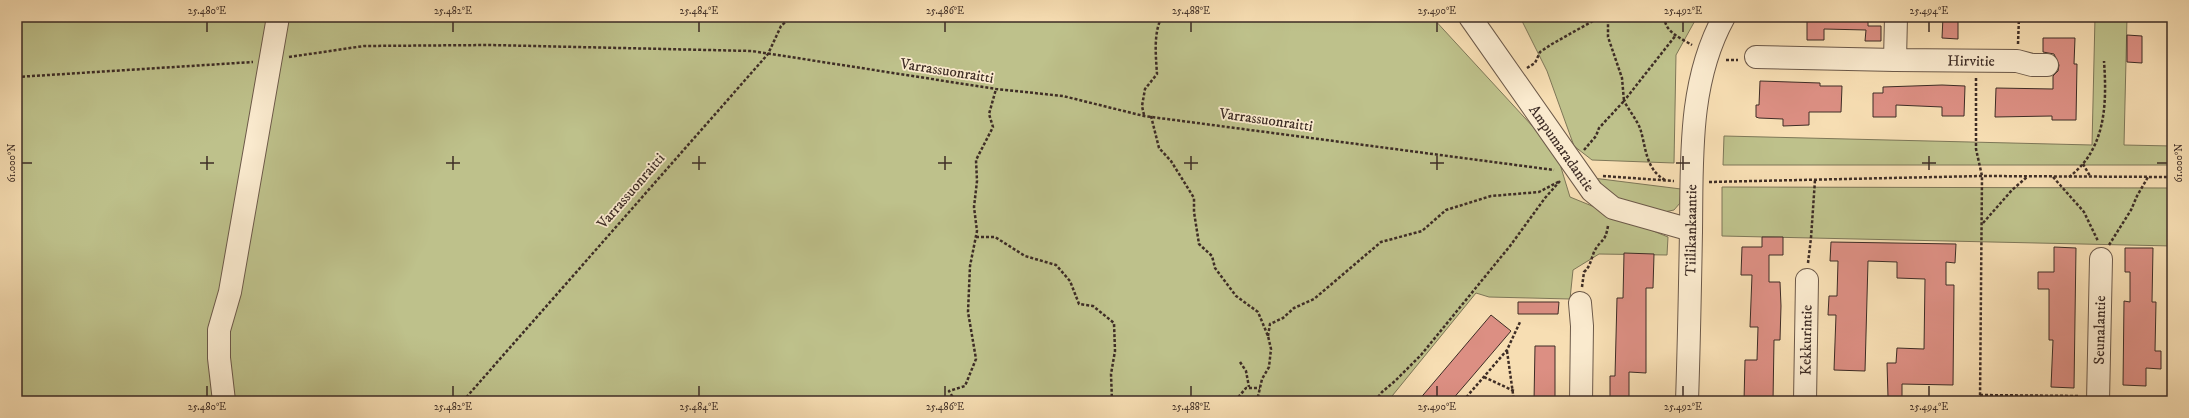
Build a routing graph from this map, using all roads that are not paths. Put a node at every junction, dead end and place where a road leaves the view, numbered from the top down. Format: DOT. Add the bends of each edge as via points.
graph roads {
  1 [pos="278,17"];
  2 [pos="1470,17"];
  3 [pos="1724,17"];
  4 [pos="1896,17"];
  5 [pos="1756,56"];
  6 [pos="1895,60"];
  7 [pos="2047,65"];
  8 [pos="1691,230"];
  9 [pos="2101,259"];
  10 [pos="1807,280"];
  11 [pos="1580,303"];
  12 [pos="2098,398"];
  13 [pos="224,401"];
  14 [pos="1581,401"];
  15 [pos="1687,401"];
  16 [pos="1805,401"];
  1 -- 13 [label="street" via="230,292 219,330"];
  2 -- 8 [label="street, Ampumaradantie" via="1514,80 1569,172 1613,208"];
  3 -- 8 [label="street, Tiilikankaantie" via="1708,53 1696,108"];
  4 -- 6 [label="street"];
  5 -- 6 [label="street, Hirvitie"];
  6 -- 7 [label="street, Hirvitie" via="2018,61 2032,65"];
  8 -- 15 [label="street, Tiilikankaantie"];
  9 -- 12 [label="street, Seunalantie"];
  10 -- 16 [label="street, Kekkurintie"];
  11 -- 14 [label="street"];
}
